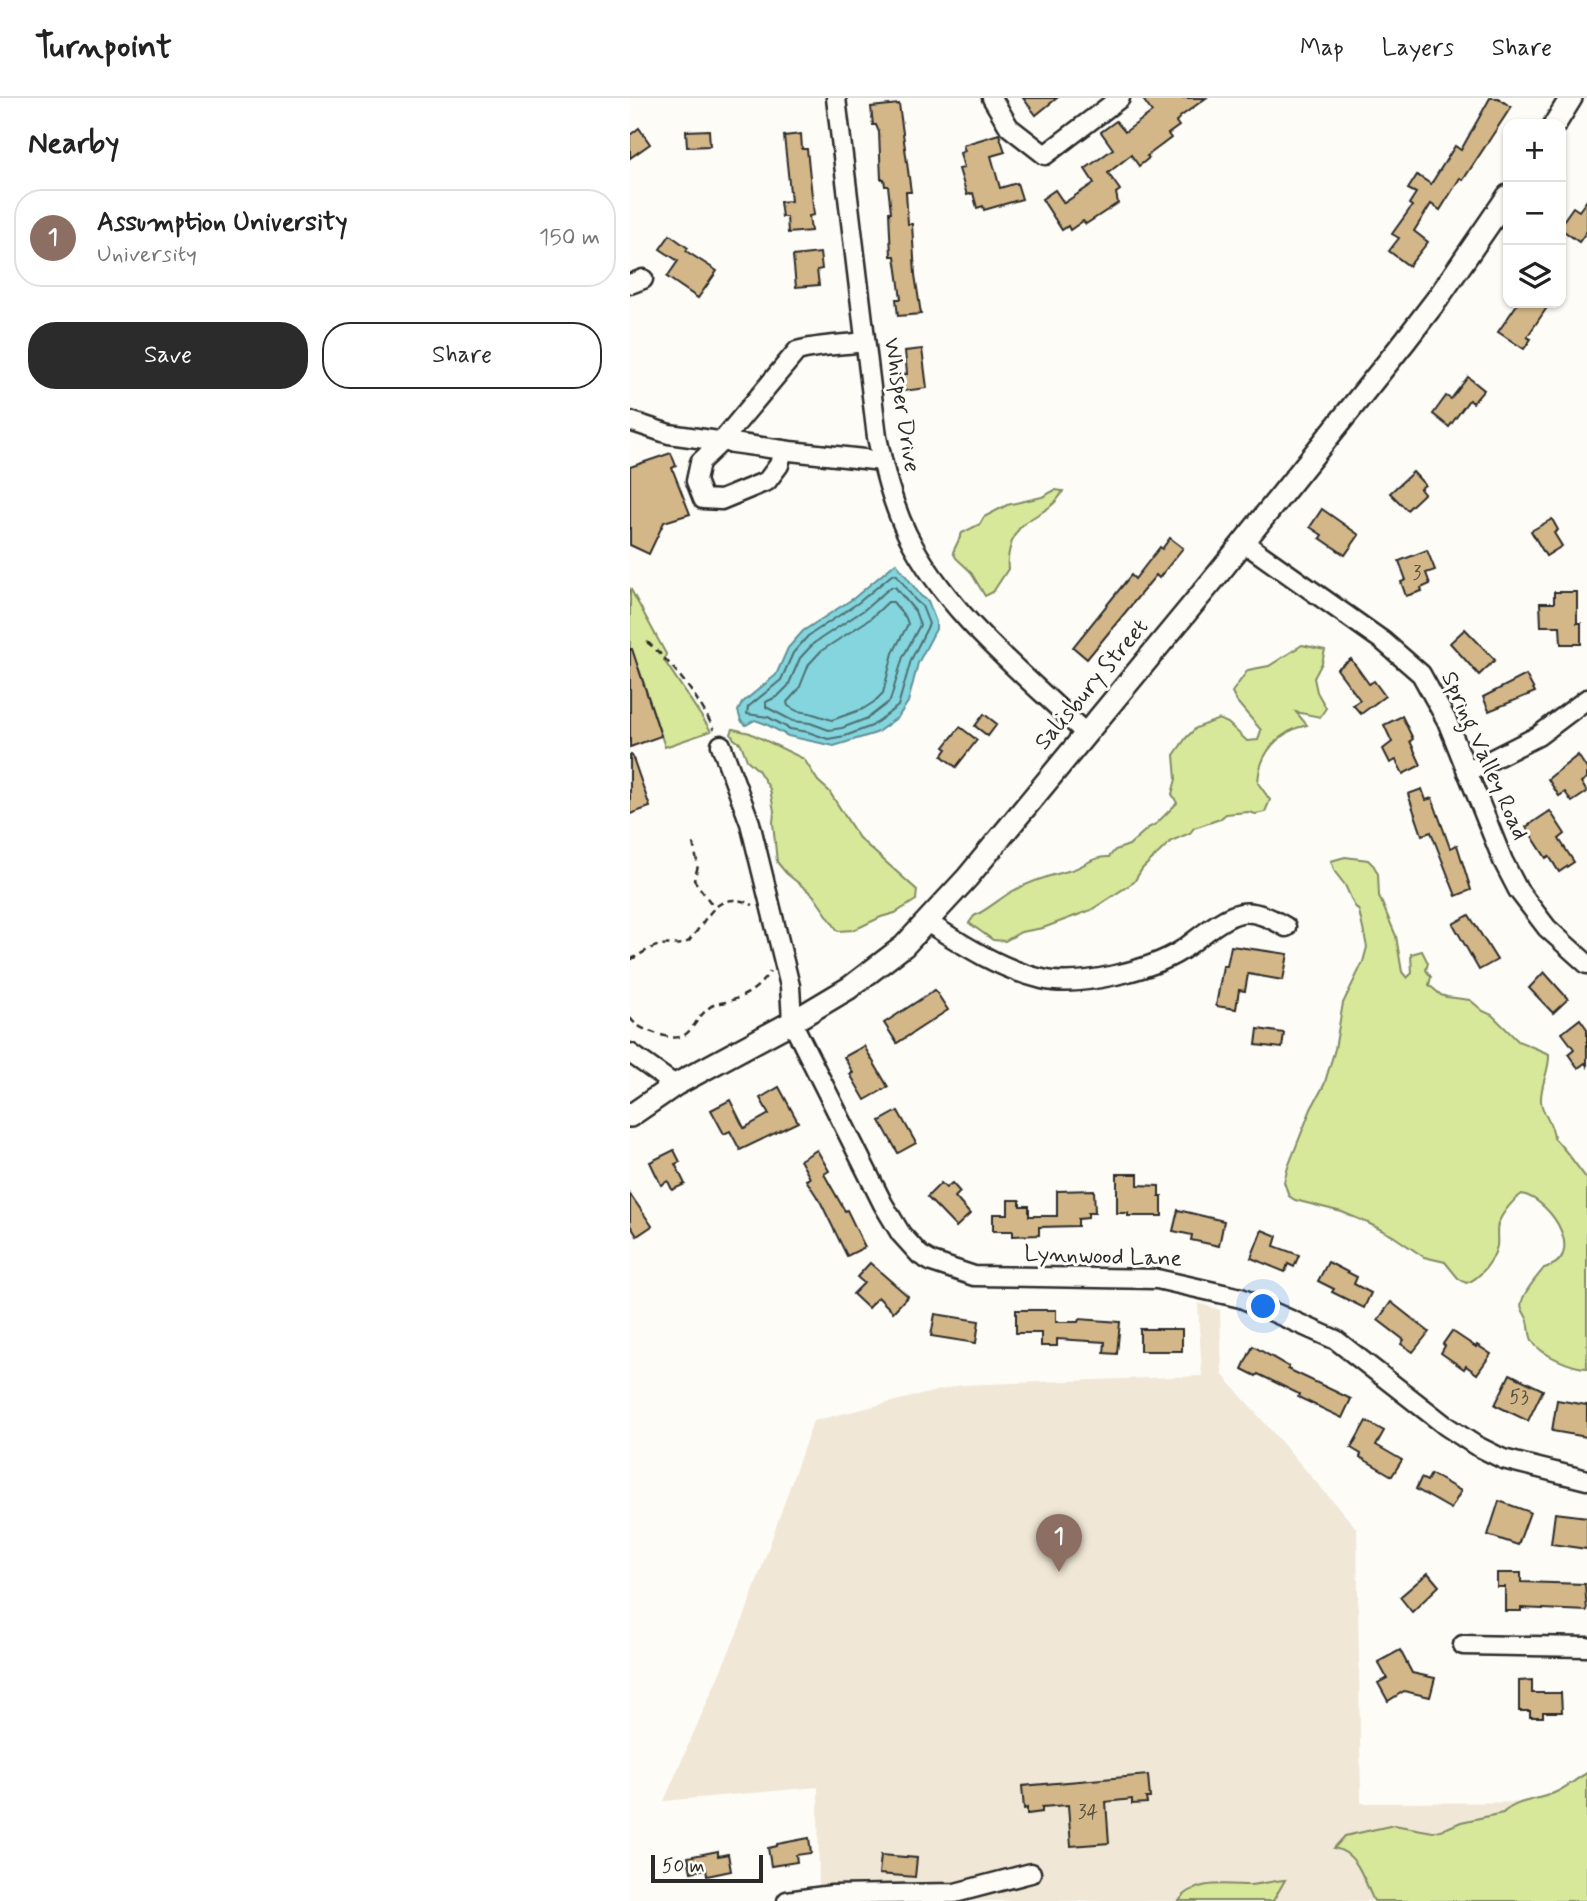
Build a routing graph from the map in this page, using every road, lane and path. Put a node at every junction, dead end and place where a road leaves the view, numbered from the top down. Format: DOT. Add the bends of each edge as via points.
graph roads {
  1 [pos="836,98"];
  2 [pos="992,98"];
  3 [pos="1120,98"];
  4 [pos="1572,98"];
  5 [pos="1558,119"];
  6 [pos="1503,203"];
  7 [pos="865,342"];
  8 [pos="630,421"];
  9 [pos="721,442"];
  10 [pos="782,450"];
  11 [pos="882,461"];
  12 [pos="1243,542"];
  13 [pos="647,642"];
  14 [pos="1587,699"];
  15 [pos="1085,733"];
  16 [pos="721,745"];
  17 [pos="1467,772"];
  18 [pos="693,843"];
  19 [pos="714,907"];
  20 [pos="772,914"];
  21 [pos="927,922"];
  22 [pos="1286,927"];
  23 [pos="783,956"];
  24 [pos="630,960"];
  25 [pos="1587,964"];
  26 [pos="630,1018"];
  27 [pos="792,1022"];
  28 [pos="630,1054"];
  29 [pos="675,1085"];
  30 [pos="630,1116"];
  31 [pos="1587,1480"];
  32 [pos="1463,1645"];
  33 [pos="1587,1647"];
  34 [pos="1031,1873"];
  35 [pos="788,1901"];
  1 -- 7 [label="street, Whisper Drive"];
  2 -- 3 [label="street" via="1009,127 1045,155"];
  4 -- 5 [label="main road"];
  6 -- 12 [label="main road, Salisbury Street" via="1430,309"];
  7 -- 9 [label="street" via="797,351"];
  7 -- 11 [label="street, Whisper Drive"];
  8 -- 9 [label="street" via="669,434"];
  9 -- 10 [label="street"];
  9 -- 10 [label="street" via="700,462 696,481 703,499 721,500 767,481"];
  10 -- 11 [label="street"];
  11 -- 15 [label="street, Whisper Drive" via="897,511 933,576 974,625"];
  12 -- 15 [label="main road, Salisbury Street"];
  12 -- 17 [label="street, Spring Valley Road" via="1412,664 1435,697"];
  13 -- 16 [label="path" via="689,690"];
  14 -- 17 [label="street" via="1538,736"];
  15 -- 21 [label="main road, Salisbury Street"];
  16 -- 20 [label="street" via="750,823"];
  17 -- 25 [label="street, Spring Valley Road" via="1518,890 1547,928"];
  18 -- 19 [label="path" via="698,866 694,880"];
  19 -- 20 [label="path" via="733,900"];
  19 -- 24 [label="path" via="683,945 653,947"];
  20 -- 23 [label="street"];
  21 -- 22 [label="street" via="982,957 1044,980 1115,976 1152,966 1241,913"];
  21 -- 27 [label="main road, Salisbury Street" via="849,988"];
  23 -- 26 [label="path" via="751,993 712,1006 679,1039 649,1032"];
  23 -- 27 [label="street"];
  27 -- 29 [label="main road, Salisbury Street"];
  27 -- 31 [label="street, Lynnwood Lane" via="883,1204 901,1234 932,1262 974,1276 1157,1279 1241,1298 1336,1340 1475,1445 1503,1459"];
  28 -- 29 [label="street"];
  29 -- 30 [label="main road, Salisbury Street"];
  32 -- 33 [label="street"];
  34 -- 35 [label="street" via="955,1892 832,1895"];
}
